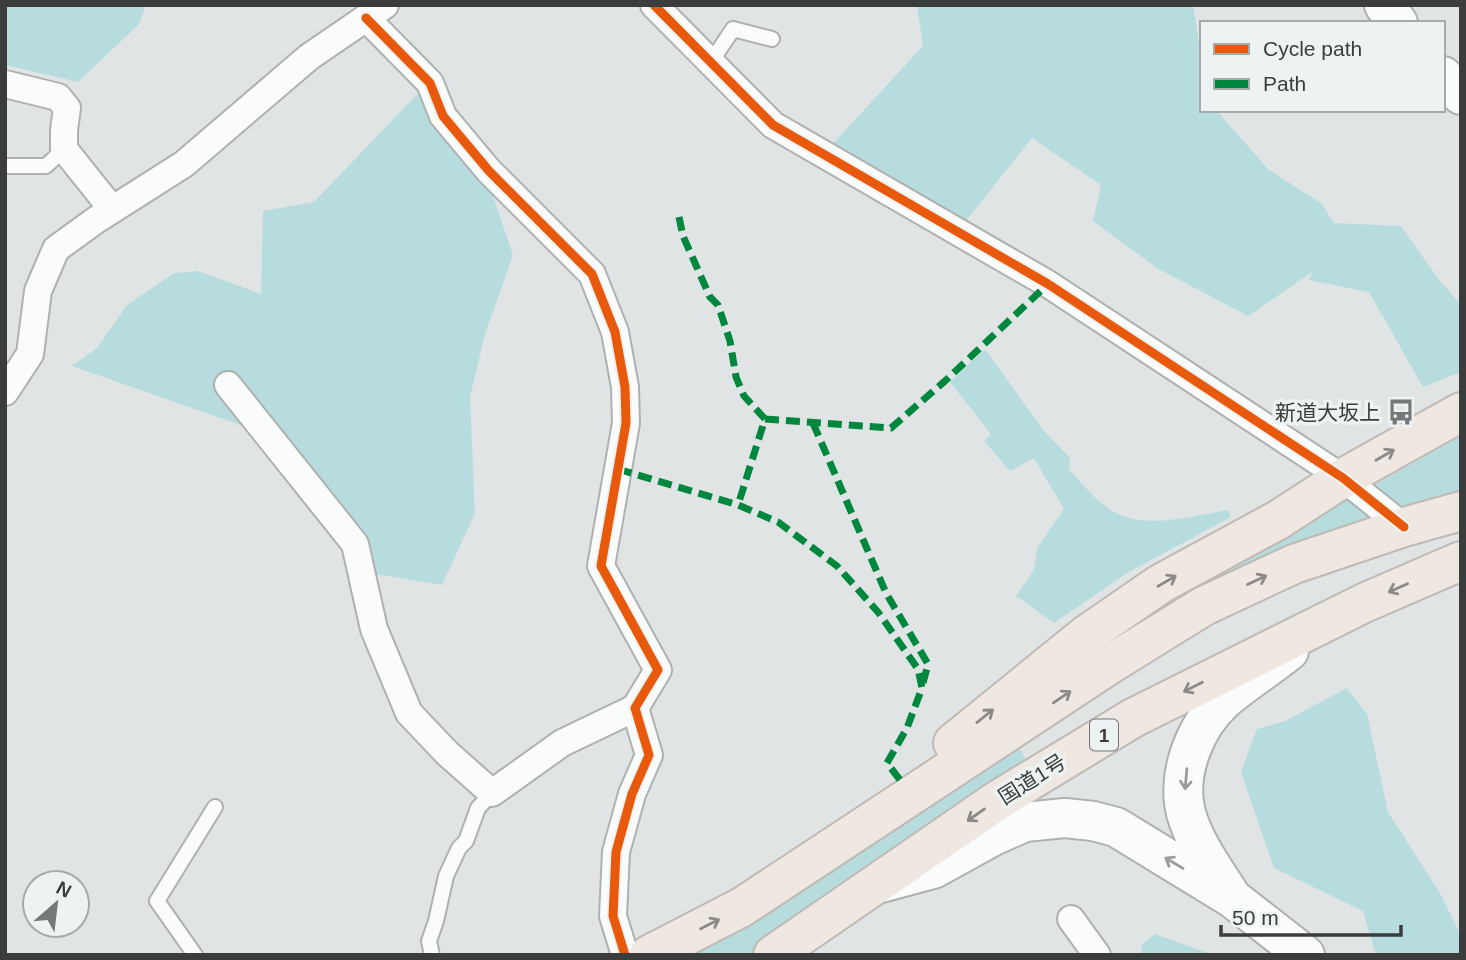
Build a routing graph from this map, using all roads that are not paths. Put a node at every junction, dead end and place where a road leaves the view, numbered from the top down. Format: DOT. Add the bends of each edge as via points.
graph roads {
  1 [pos="654,5"];
  2 [pos="1384,5"];
  3 [pos="376,11"];
  4 [pos="1396,21"];
  5 [pos="772,38"];
  6 [pos="711,62"];
  7 [pos="1445,78"];
  8 [pos="5,84"];
  9 [pos="1461,95"];
  10 [pos="64,149"];
  11 [pos="5,166"];
  12 [pos="112,209"];
  13 [pos="228,385"];
  14 [pos="5,392"];
  15 [pos="1461,412"];
  16 [pos="1343,478"];
  17 [pos="1461,511"];
  18 [pos="1404,527"];
  19 [pos="1461,561"];
  20 [pos="1323,623"];
  21 [pos="635,708"];
  22 [pos="492,793"];
  23 [pos="215,807"];
  24 [pos="821,856"];
  25 [pos="877,884"];
  26 [pos="1243,906"];
  27 [pos="1072,919"];
  28 [pos="195,955"];
  29 [pos="432,955"];
  30 [pos="625,955"];
  31 [pos="649,955"];
  32 [pos="773,955"];
  33 [pos="1097,955"];
  34 [pos="1305,955"];
  1 -- 6 [label="street"];
  2 -- 4 [label="street"];
  3 -- 12 [label="street" via="309,57 184,164"];
  3 -- 21 [label="street" via="430,83 443,116 489,171 592,274 615,332 626,423 601,566 658,670"];
  5 -- 6 [label="lane" via="733,29"];
  6 -- 16 [label="street" via="773,125 1048,284"];
  7 -- 9 [label="street"];
  8 -- 10 [label="street" via="58,97 67,108"];
  10 -- 11 [label="lane" via="46,166"];
  10 -- 12 [label="street"];
  12 -- 14 [label="street" via="56,249 38,291 30,354"];
  13 -- 22 [label="street" via="355,544 374,629 409,713"];
  16 -- 15 [label="highway, one-way"];
  16 -- 18 [label="street"];
  24 -- 16 [label="highway, one-way" via="1086,635 1160,584 1278,520"];
  17 -- 18 [label="highway"];
  24 -- 18 [label="highway, one-way" via="1204,606 1294,564"];
  19 -- 20 [label="highway, 国道1号 / 1, one-way"];
  20 -- 25 [label="highway, 国道1号 / 1, one-way" via="1078,750"];
  20 -- 26 [label="street, one-way" via="1223,702 1189,755 1185,811 1206,858"];
  21 -- 22 [label="street" via="562,743"];
  21 -- 30 [label="street" via="649,755 632,794 616,852 613,916"];
  22 -- 29 [label="lane" via="478,808 446,876 429,942"];
  23 -- 28 [label="lane" via="157,901"];
  31 -- 24 [label="highway, one-way" via="743,907"];
  26 -- 25 [label="street, one-way" via="1116,827 1065,818 1025,822 933,869"];
  25 -- 32 [label="highway, 国道1号 / 1"];
  26 -- 34 [label="street"];
  27 -- 33 [label="street"];
}
